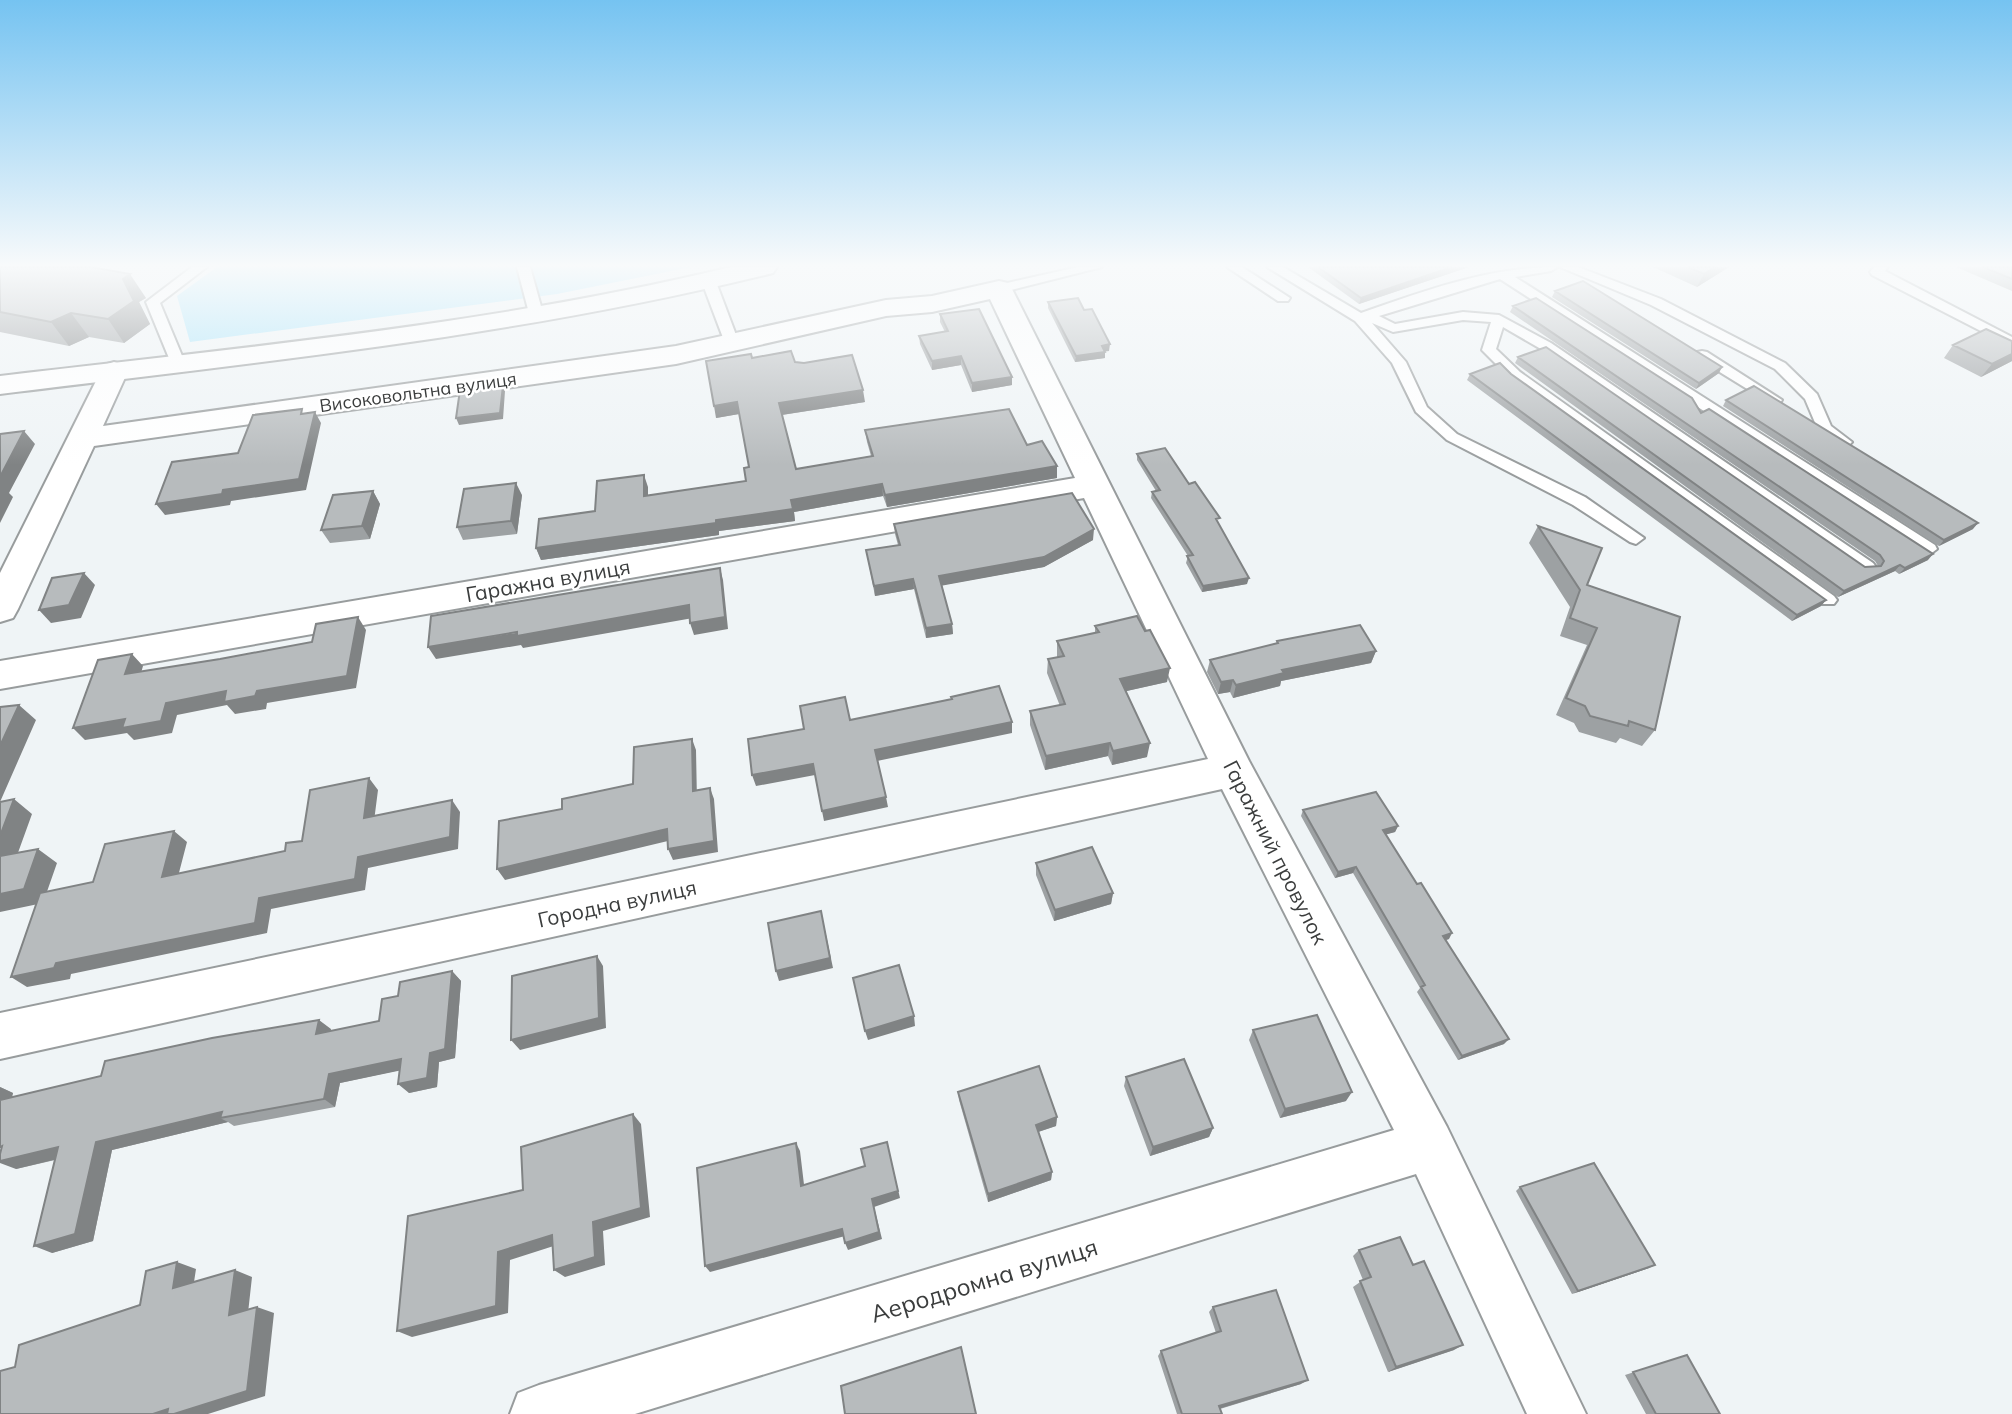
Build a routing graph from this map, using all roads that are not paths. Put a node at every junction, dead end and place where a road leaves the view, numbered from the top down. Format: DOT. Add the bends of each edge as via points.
graph roads {
  1 [pos="166,333"];
  2 [pos="412,333"];
  3 [pos="728,333"];
  4 [pos="776,333"];
  5 [pos="1021,333"];
  6 [pos="1376,333"];
  7 [pos="1495,333"];
  8 [pos="1523,333"];
  9 [pos="1593,333"];
  10 [pos="1716,333"];
  11 [pos="1993,333"];
  12 [pos="732,343"];
  13 [pos="2012,343"];
  14 [pos="1692,349"];
  15 [pos="178,363"];
  16 [pos="114,371"];
  17 [pos="0,385"];
  18 [pos="1824,429"];
  19 [pos="82,438"];
  20 [pos="1857,450"];
  21 [pos="1096,485"];
  22 [pos="1636,538"];
  23 [pos="1929,549"];
  24 [pos="1867,566"];
  25 [pos="1828,600"];
  26 [pos="0,609"];
  27 [pos="0,676"];
  28 [pos="1233,770"];
  29 [pos="0,1036"];
  30 [pos="1429,1145"];
  31 [pos="540,1414"];
  32 [pos="1557,1414"];
  1 -- 15 [label="lane"];
  2 -- 15 [label="street"];
  3 -- 12 [label="lane"];
  4 -- 12 [label="street, Високовольтна вулиця"];
  5 -- 21 [label="street, Гаражний провулок"];
  6 -- 22 [label="lane" via="1399,362 1421,409 1452,437 1518,467"];
  7 -- 25 [label="lane" via="1489,351 1515,375"];
  8 -- 24 [label="lane"];
  9 -- 23 [label="lane"];
  10 -- 18 [label="lane" via="1780,366 1812,397"];
  11 -- 13 [label="lane"];
  12 -- 19 [label="street, Високовольтна вулиця" via="531,377"];
  14 -- 18 [label="lane"];
  15 -- 16 [label="street"];
  16 -- 17 [label="street"];
  16 -- 19 [label="street"];
  18 -- 20 [label="lane"];
  19 -- 26 [label="street"];
  21 -- 27 [label="street, Гаражна вулиця"];
  21 -- 28 [label="street, Гаражний провулок"];
  28 -- 29 [label="street, Городна вулиця"];
  28 -- 30 [label="street, Гаражний провулок"];
  30 -- 31 [label="street, Аеродромна вулиця"];
  30 -- 32 [label="street, Гаражний провулок"];
}
